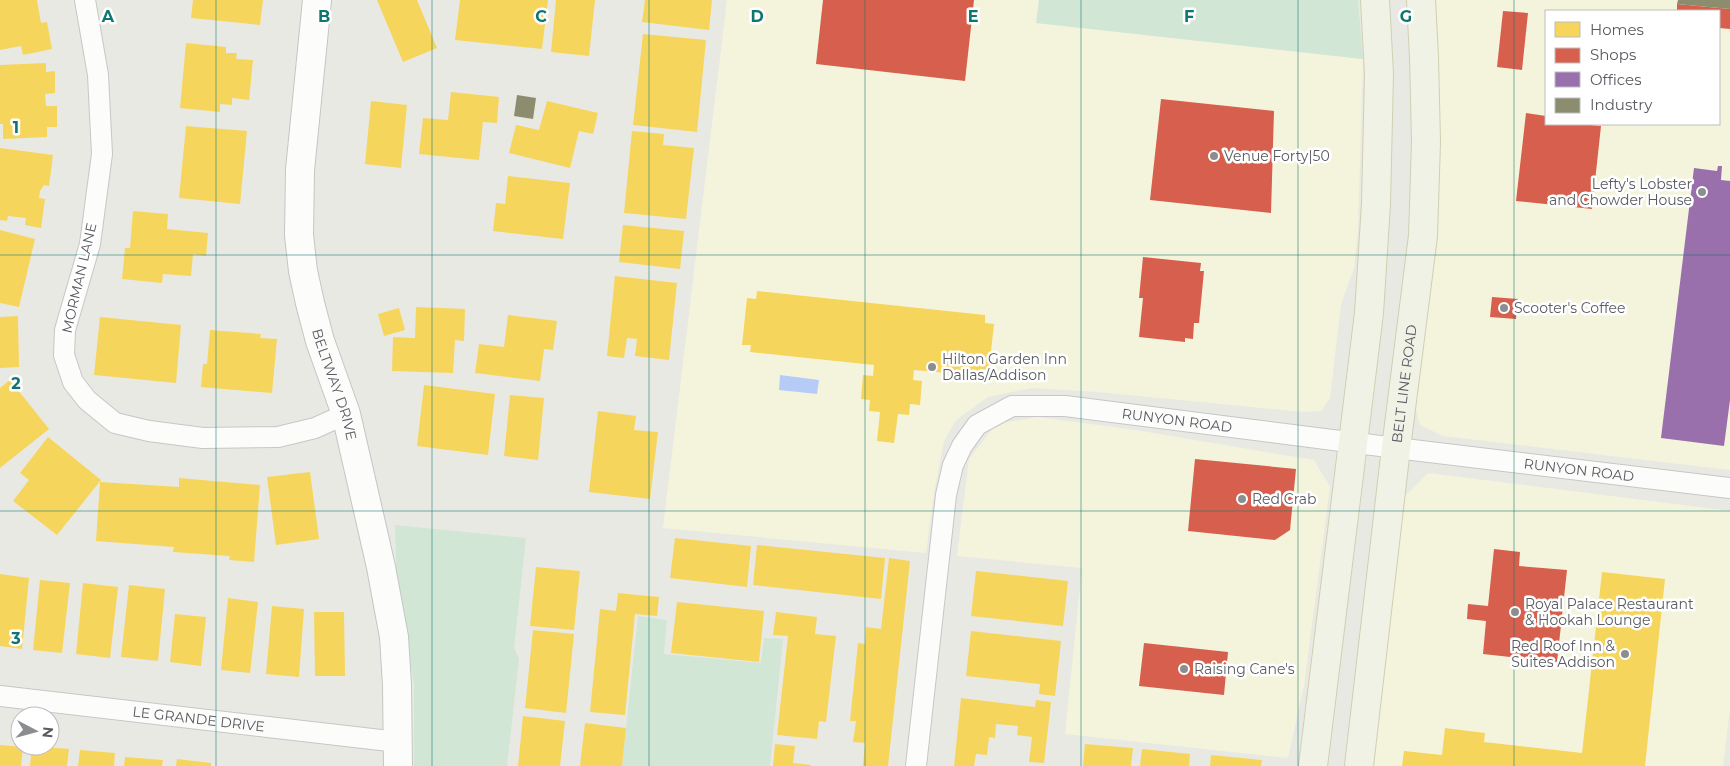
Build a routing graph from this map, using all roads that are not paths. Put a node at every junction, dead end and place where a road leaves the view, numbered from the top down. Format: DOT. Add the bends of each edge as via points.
graph roads {
  1 [pos="85,0"];
  2 [pos="317,0"];
  3 [pos="1375,0"];
  4 [pos="1421,0"];
  5 [pos="346,414"];
  6 [pos="1353,442"];
  7 [pos="1396,448"];
  8 [pos="1730,488"];
  9 [pos="0,696"];
  10 [pos="398,754"];
  11 [pos="916,766"];
  12 [pos="1313,766"];
  13 [pos="1359,766"];
  1 -- 5 [label="street, MORMAN LANE" via="98,75 102,154 90,244 65,330 64,355 73,382 87,400 115,423 203,438 278,437 315,428"];
  2 -- 5 [label="street, BELTWAY DRIVE" via="300,170 299,235 303,271 320,341"];
  3 -- 6 [label="main road" via="1379,74 1376,204 1369,313"];
  4 -- 7 [label="main road, BELT LINE ROAD" via="1425,82 1424,219"];
  5 -- 10 [label="street, BELTWAY DRIVE" via="394,637"];
  6 -- 7 [label="street, RUNYON ROAD"];
  6 -- 11 [label="street, RUNYON ROAD" via="1065,406 1012,406 977,425 953,465 946,495"];
  6 -- 12 [label="main road"];
  7 -- 8 [label="street, RUNYON ROAD"];
  7 -- 13 [label="main road, BELT LINE ROAD"];
  9 -- 10 [label="street, LE GRANDE DRIVE"];
}
